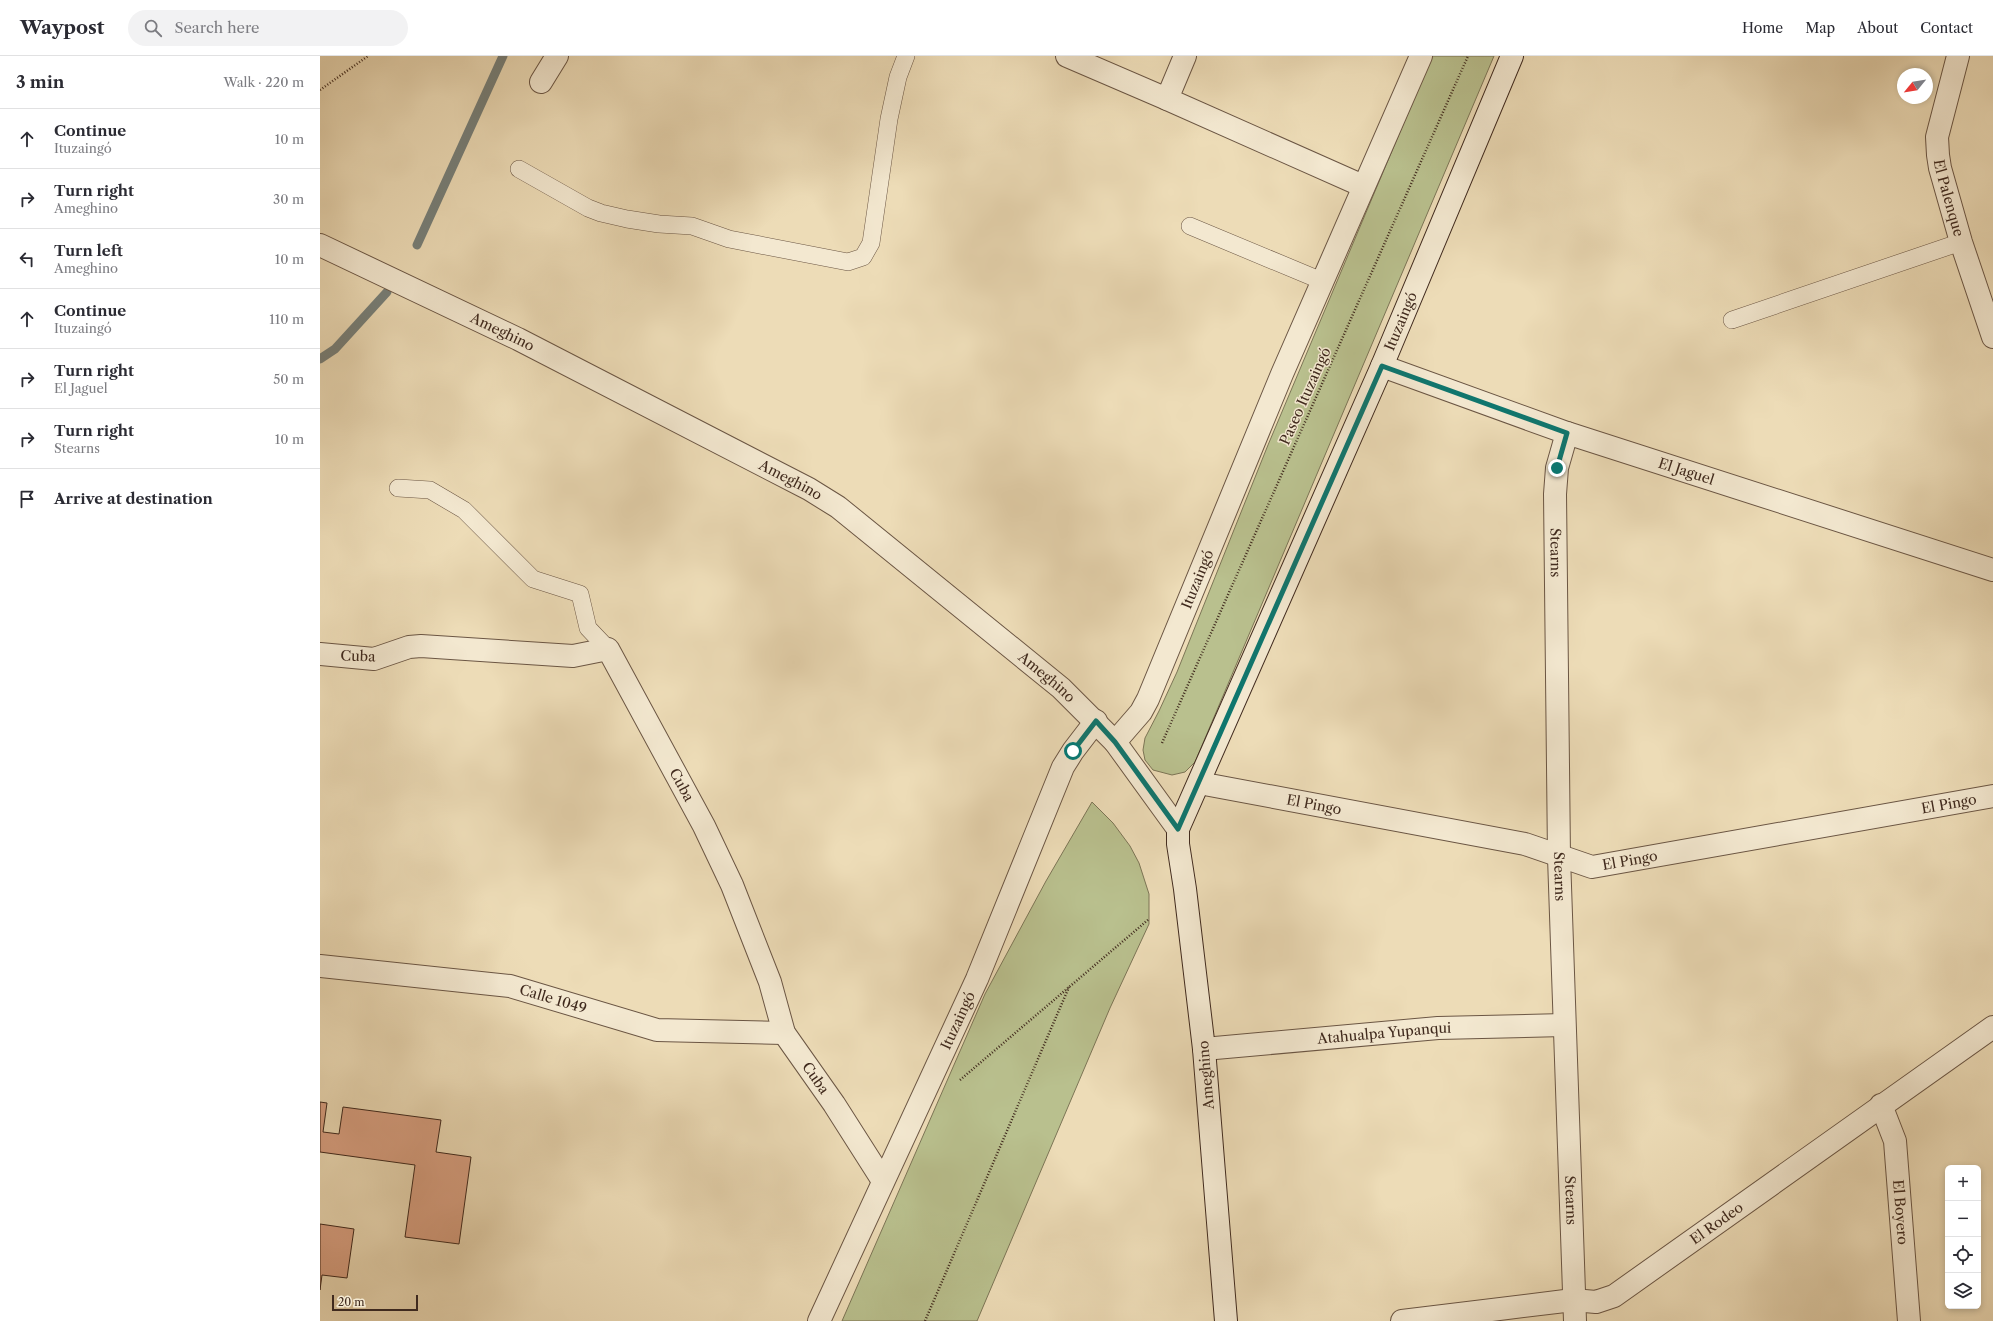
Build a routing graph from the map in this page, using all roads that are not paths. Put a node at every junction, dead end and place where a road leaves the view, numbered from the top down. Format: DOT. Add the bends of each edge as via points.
graph roads {
  1 [pos="557,56"];
  2 [pos="906,56"];
  3 [pos="1066,56"];
  4 [pos="1185,56"];
  5 [pos="1421,56"];
  6 [pos="1512,56"];
  7 [pos="1958,56"];
  8 [pos="541,82"];
  9 [pos="1166,99"];
  10 [pos="519,169"];
  11 [pos="1363,186"];
  12 [pos="1190,226"];
  13 [pos="1961,242"];
  14 [pos="320,245"];
  15 [pos="1322,280"];
  16 [pos="1732,320"];
  17 [pos="1993,337"];
  18 [pos="1382,366"];
  19 [pos="1567,433"];
  20 [pos="398,488"];
  21 [pos="1993,570"];
  22 [pos="608,649"];
  23 [pos="320,654"];
  24 [pos="1096,721"];
  25 [pos="1115,742"];
  26 [pos="1199,783"];
  27 [pos="1993,796"];
  28 [pos="1178,829"];
  29 [pos="1559,857"];
  30 [pos="320,966"];
  31 [pos="1564,1025"];
  32 [pos="1993,1026"];
  33 [pos="784,1033"];
  34 [pos="1204,1049"];
  35 [pos="1881,1105"];
  36 [pos="883,1181"];
  37 [pos="1574,1310"];
  38 [pos="819,1321"];
  39 [pos="1226,1321"];
  40 [pos="1402,1321"];
  41 [pos="1909,1321"];
  1 -- 8 [label="street"];
  2 -- 10 [label="lane" via="898,78 890,119 871,243 863,257 848,262 729,239 692,226 659,224 600,213"];
  3 -- 9 [label="street"];
  4 -- 9 [label="street"];
  5 -- 11 [label="street, Ituzaingó"];
  6 -- 18 [label="street, Ituzaingó"];
  7 -- 13 [label="street, El Palenque" via="1937,137 1940,168"];
  9 -- 11 [label="street"];
  11 -- 15 [label="street, Ituzaingó"];
  12 -- 15 [label="lane"];
  13 -- 16 [label="lane"];
  13 -- 17 [label="street, El Palenque"];
  14 -- 24 [label="street, Ameghino" via="518,339 809,489 838,507 1061,688"];
  15 -- 25 [label="street, Ituzaingó" via="1148,699 1141,712"];
  18 -- 19 [label="street, El Jaguel"];
  18 -- 26 [label="street, Ituzaingó"];
  19 -- 21 [label="street, El Jaguel"];
  19 -- 29 [label="street, Stearns" via="1557,468 1555,494"];
  20 -- 22 [label="lane" via="430,490 464,510 533,579 580,594 588,628"];
  22 -- 23 [label="street, Cuba" via="573,656 422,646 374,659"];
  22 -- 33 [label="street, Cuba" via="704,826 732,885 770,982"];
  24 -- 25 [label="street, Ameghino"];
  24 -- 36 [label="street, Ituzaingó" via="1063,767 977,979"];
  25 -- 28 [label="street, Ameghino"];
  26 -- 28 [label="street, Ameghino"];
  26 -- 29 [label="street, El Pingo" via="1525,844"];
  27 -- 29 [label="street, El Pingo" via="1592,867"];
  28 -- 34 [label="street, Ameghino"];
  29 -- 31 [label="street, Stearns"];
  30 -- 33 [label="street, Calle 1049" via="510,986 657,1030"];
  31 -- 34 [label="street, Atahualpa Yupanqui" via="1438,1028"];
  31 -- 37 [label="street, Stearns"];
  32 -- 35 [label="street, El Rodeo"];
  33 -- 36 [label="street, Cuba" via="834,1104"];
  34 -- 39 [label="street, Ameghino"];
  35 -- 37 [label="street, El Rodeo" via="1614,1296"];
  35 -- 41 [label="street, El Boyero" via="1895,1141"];
  36 -- 38 [label="street, Ituzaingó"];
  37 -- 40 [label="street, El Rodeo"];
}
